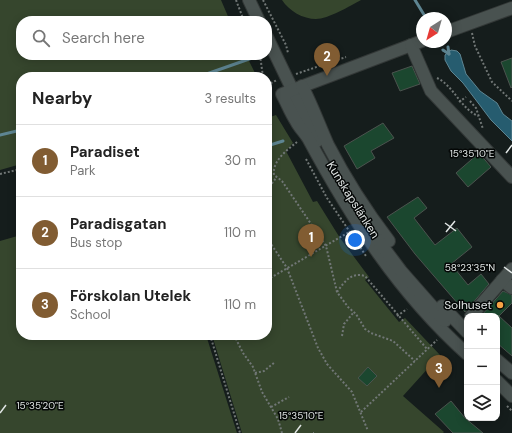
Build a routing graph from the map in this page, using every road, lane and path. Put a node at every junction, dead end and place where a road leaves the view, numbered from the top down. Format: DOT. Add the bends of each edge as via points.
graph roads {
  1 [pos="236,0"];
  2 [pos="249,0"];
  3 [pos="263,0"];
  4 [pos="512,8"];
  5 [pos="242,16"];
  6 [pos="257,16"];
  7 [pos="271,16"];
  8 [pos="272,18"];
  9 [pos="469,24"];
  10 [pos="452,30"];
  11 [pos="416,43"];
  12 [pos="272,45"];
  13 [pos="418,48"];
  14 [pos="289,58"];
  15 [pos="261,60"];
  16 [pos="295,69"];
  17 [pos="262,72"];
  18 [pos="436,78"];
  19 [pos="276,81"];
  20 [pos="272,83"];
  21 [pos="297,83"];
  22 [pos="466,97"];
  23 [pos="460,101"];
  24 [pos="470,101"];
  25 [pos="512,101"];
  26 [pos="455,104"];
  27 [pos="478,116"];
  28 [pos="483,129"];
  29 [pos="296,142"];
  30 [pos="16,170"];
  31 [pos="0,174"];
  32 [pos="512,177"];
  33 [pos="276,178"];
  34 [pos="272,183"];
  35 [pos="349,232"];
  36 [pos="272,246"];
  37 [pos="326,246"];
  38 [pos="287,268"];
  39 [pos="512,268"];
  40 [pos="272,277"];
  41 [pos="502,280"];
  42 [pos="512,288"];
  43 [pos="337,292"];
  44 [pos="407,308"];
  45 [pos="354,312"];
  46 [pos="474,313"];
  47 [pos="397,316"];
  48 [pos="464,326"];
  49 [pos="342,336"];
  50 [pos="212,340"];
  51 [pos="237,340"];
  52 [pos="437,340"];
  53 [pos="464,340"];
  54 [pos="426,349"];
  55 [pos="464,351"];
  56 [pos="415,361"];
  57 [pos="275,362"];
  58 [pos="500,363"];
  59 [pos="255,373"];
  60 [pos="500,373"];
  61 [pos="512,373"];
  62 [pos="512,383"];
  63 [pos="500,384"];
  64 [pos="512,396"];
  65 [pos="289,397"];
  66 [pos="271,407"];
  67 [pos="361,412"];
  68 [pos="368,432"];
  69 [pos="240,433"];
  70 [pos="282,433"];
  1 -- 5 [label="path"];
  2 -- 6 [label="street"];
  3 -- 7 [label="path"];
  4 -- 9 [label="street"];
  8 -- 14 [label="path" via="286,45"];
  9 -- 10 [label="street"];
  9 -- 25 [label="path" via="475,46 492,82"];
  11 -- 21 [label="street"];
  12 -- 21 [label="street, Kunskapslänken"];
  13 -- 32 [label="street" via="431,91"];
  15 -- 17 [label="path"];
  16 -- 21 [label="path"];
  18 -- 23 [label="path"];
  19 -- 20 [label="path"];
  21 -- 48 [label="street" via="329,146 366,209 402,259"];
  21 -- 53 [label="street, Kunskapslänken" via="332,168 359,214 425,299"];
  21 -- 55 [label="street" via="282,94 332,185 373,248 409,293"];
  22 -- 23 [label="path"];
  23 -- 26 [label="path"];
  23 -- 27 [label="path"];
  24 -- 27 [label="path"];
  27 -- 28 [label="path"];
  29 -- 33 [label="path" via="284,152 274,166"];
  30 -- 31 [label="path"];
  33 -- 34 [label="path"];
  33 -- 37 [label="path" via="282,181"];
  35 -- 37 [label="path"];
  36 -- 38 [label="path"];
  37 -- 38 [label="path"];
  37 -- 43 [label="path"];
  38 -- 40 [label="path"];
  38 -- 67 [label="path" via="318,348 327,364 352,392"];
  39 -- 41 [label="street"];
  41 -- 42 [label="street"];
  41 -- 46 [label="street"];
  43 -- 45 [label="path"];
  43 -- 47 [label="path" via="351,276 365,276"];
  44 -- 47 [label="path"];
  45 -- 49 [label="path" via="344,324"];
  45 -- 56 [label="path" via="367,331 393,341"];
  47 -- 54 [label="path"];
  50 -- 69 [label="path"];
  51 -- 59 [label="path"];
  52 -- 54 [label="path"];
  54 -- 56 [label="path"];
  56 -- 67 [label="path"];
  57 -- 59 [label="path" via="264,371"];
  58 -- 61 [label="street"];
  59 -- 66 [label="path"];
  60 -- 62 [label="street"];
  63 -- 64 [label="street"];
  65 -- 66 [label="path"];
  66 -- 70 [label="path"];
  67 -- 68 [label="path"];
}
